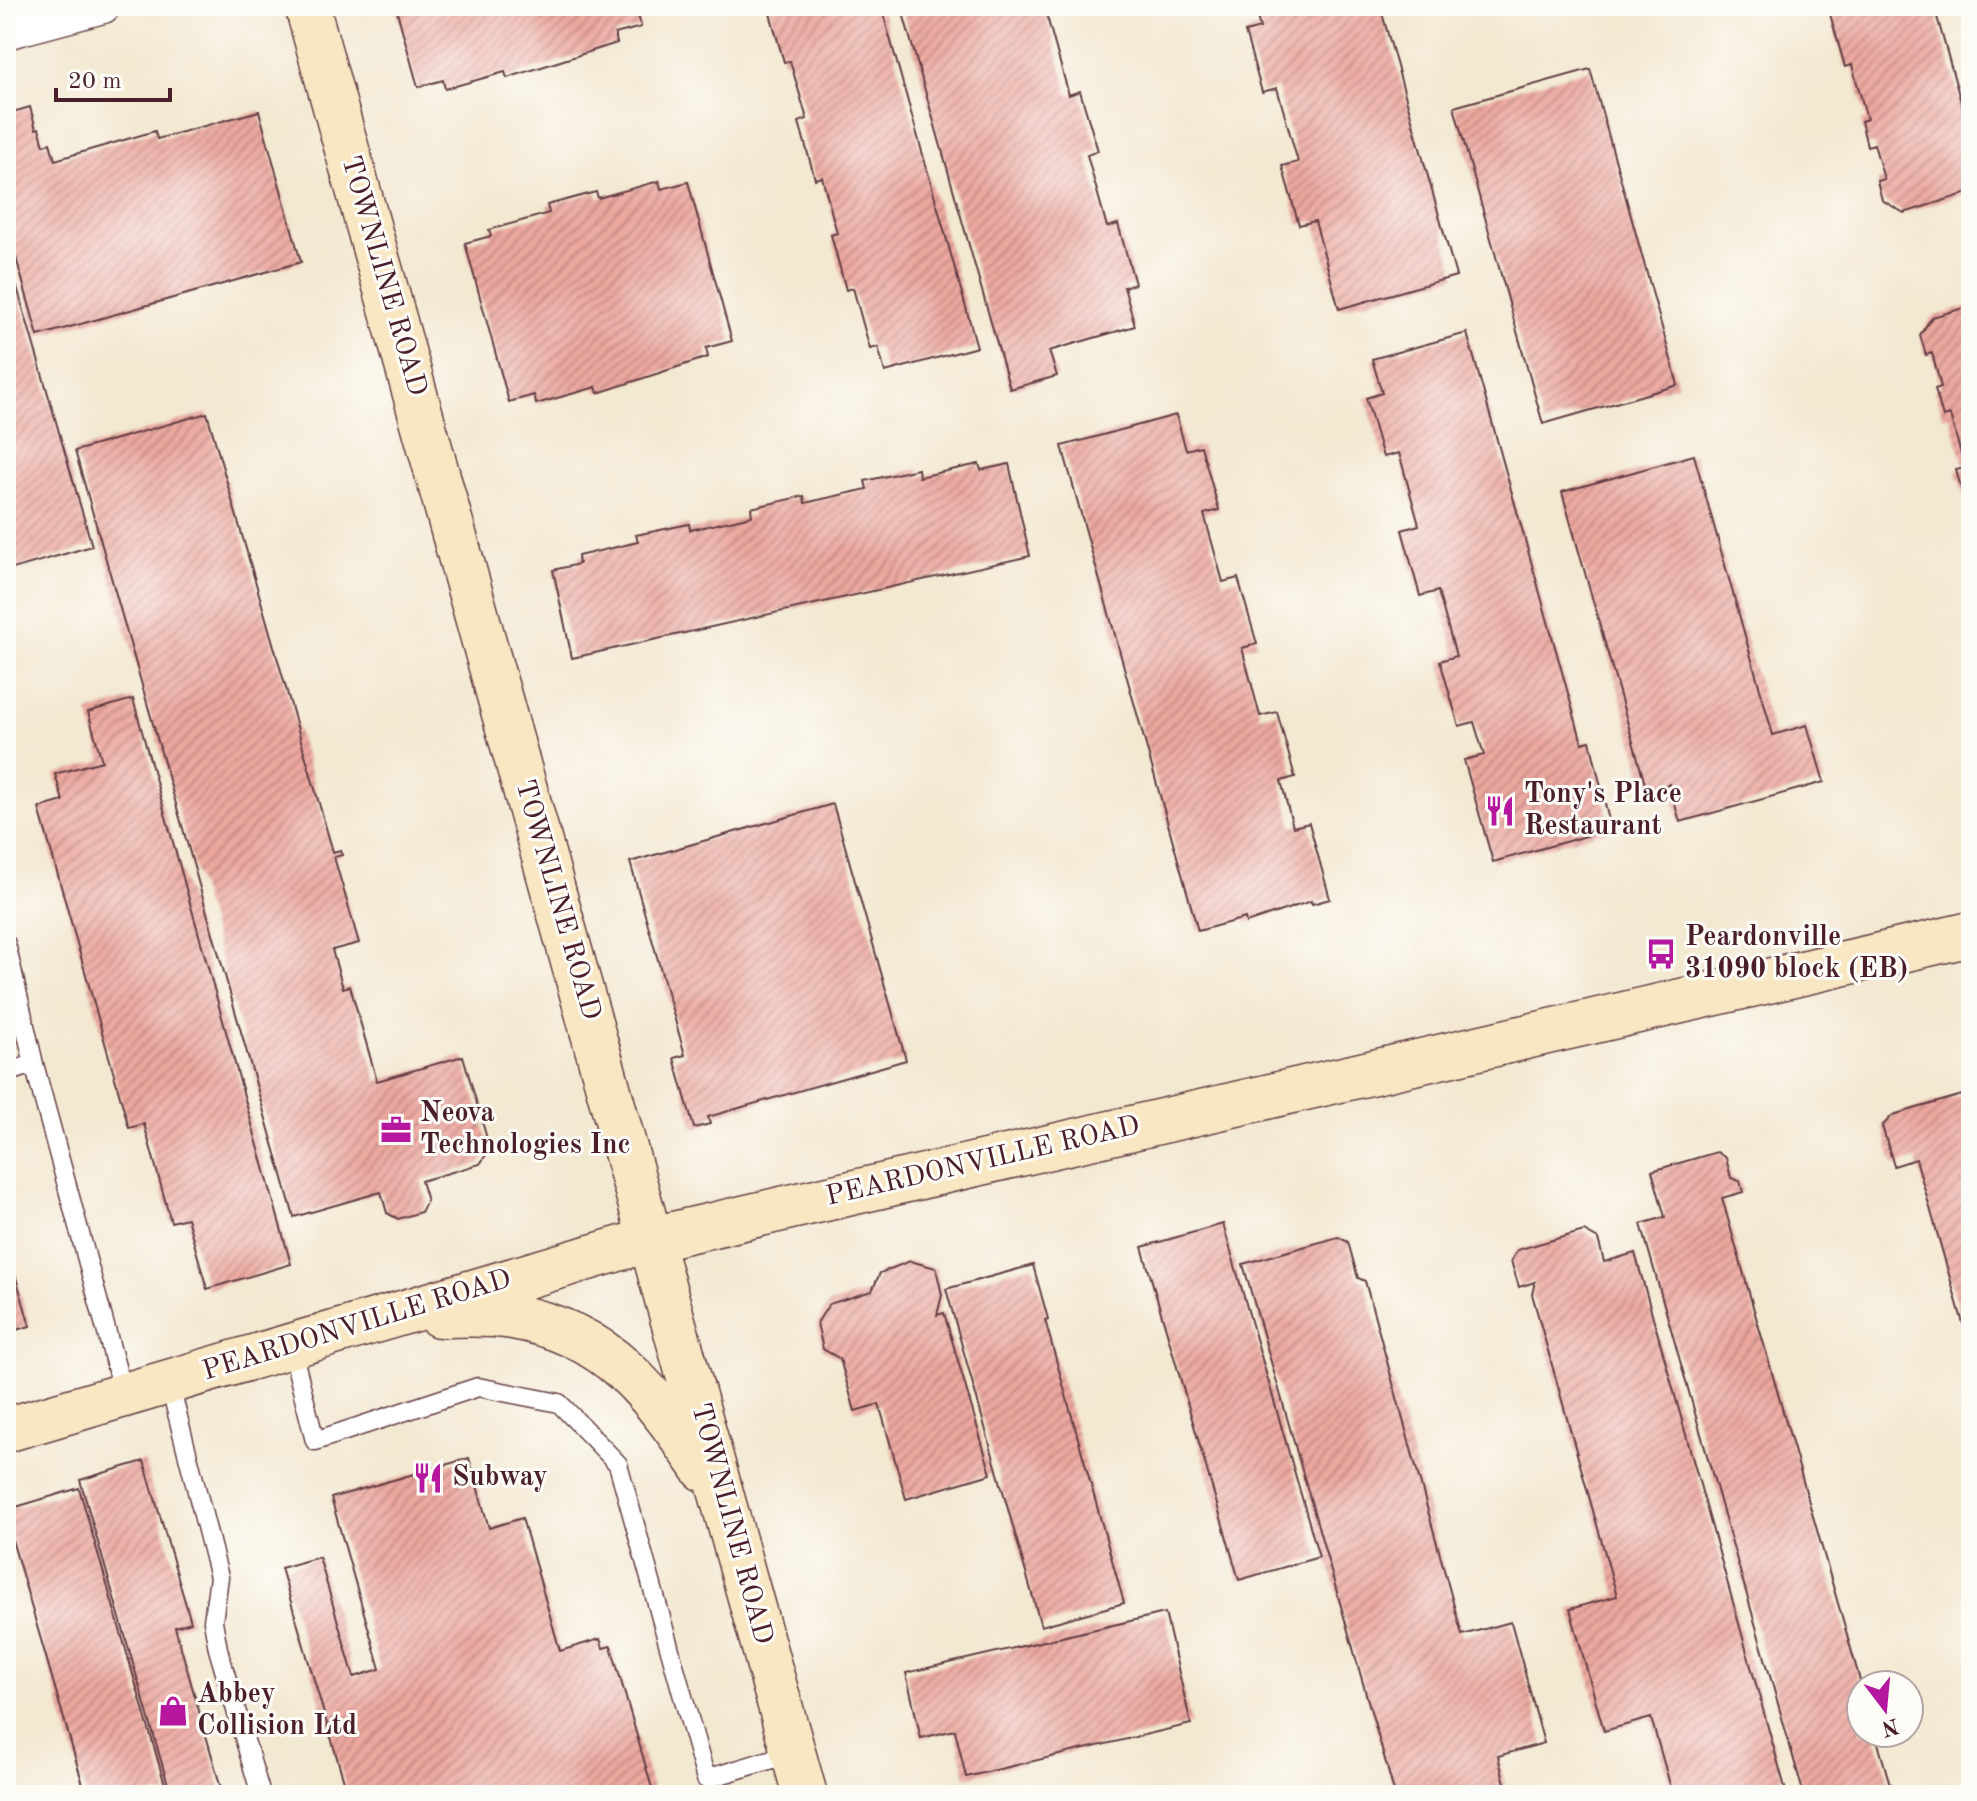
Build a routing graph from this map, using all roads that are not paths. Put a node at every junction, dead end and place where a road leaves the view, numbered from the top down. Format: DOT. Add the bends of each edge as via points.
graph roads {
  1 [pos="103,6"];
  2 [pos="307,6"];
  3 [pos="6,32"];
  4 [pos="1971,934"];
  5 [pos="6,944"];
  6 [pos="34,1064"];
  7 [pos="6,1073"];
  8 [pos="652,1239"];
  9 [pos="401,1314"];
  10 [pos="291,1346"];
  11 [pos="169,1382"];
  12 [pos="124,1396"];
  13 [pos="6,1430"];
  14 [pos="724,1498"];
  15 [pos="793,1753"];
  16 [pos="261,1795"];
  17 [pos="805,1795"];
  1 -- 3 [label="street"];
  2 -- 8 [label="main road, TOWNLINE ROAD"];
  4 -- 8 [label="main road, PEARDONVILLE ROAD"];
  5 -- 6 [label="lane"];
  6 -- 7 [label="lane"];
  6 -- 12 [label="lane"];
  8 -- 9 [label="main road, PEARDONVILLE ROAD"];
  8 -- 14 [label="main road, TOWNLINE ROAD"];
  9 -- 10 [label="main road, PEARDONVILLE ROAD"];
  9 -- 14 [label="main road" via="513,1317 589,1341 654,1396"];
  10 -- 11 [label="main road, PEARDONVILLE ROAD"];
  10 -- 15 [label="lane" via="315,1441 478,1387 559,1403 618,1464 706,1779"];
  11 -- 12 [label="main road, PEARDONVILLE ROAD"];
  11 -- 16 [label="lane" via="219,1577 213,1621 218,1649"];
  12 -- 13 [label="main road, PEARDONVILLE ROAD"];
  14 -- 15 [label="main road, TOWNLINE ROAD"];
  15 -- 17 [label="main road, TOWNLINE ROAD"];
}
